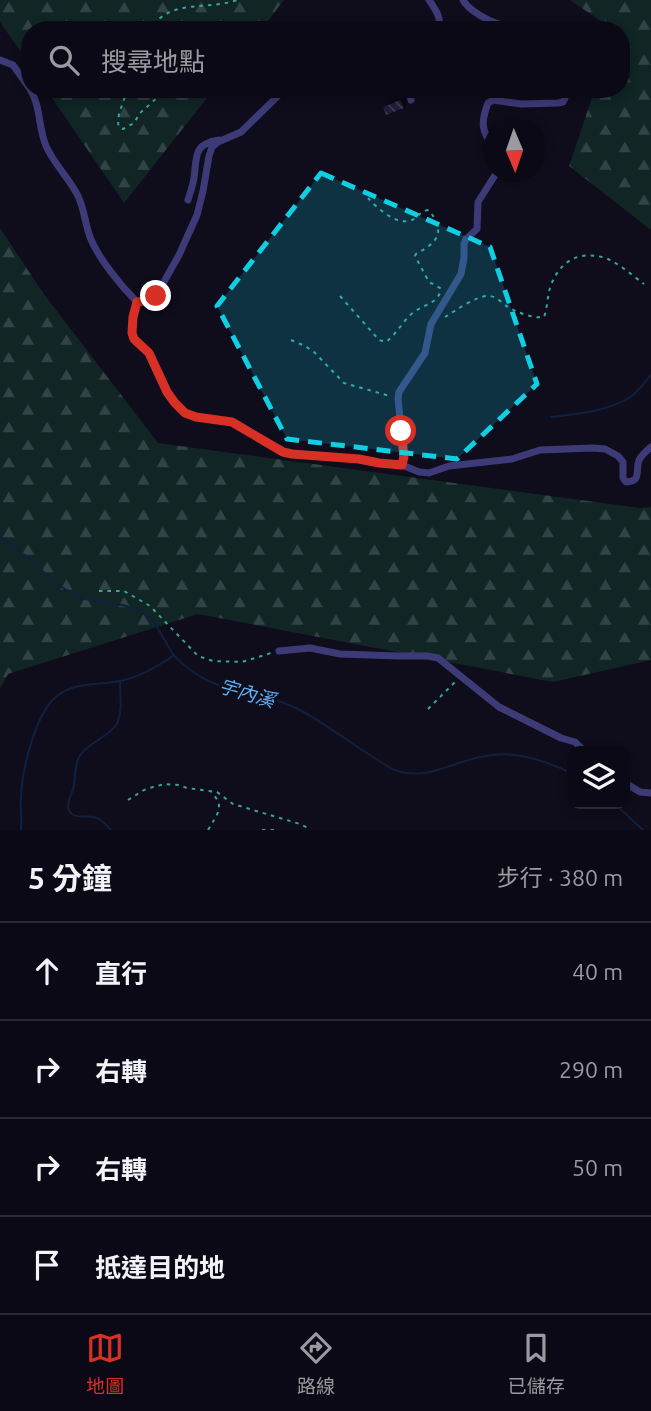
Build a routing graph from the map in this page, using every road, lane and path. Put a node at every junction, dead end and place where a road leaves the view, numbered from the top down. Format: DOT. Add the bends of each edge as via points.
graph roads {
  1 [pos="237,0"];
  2 [pos="429,0"];
  3 [pos="463,0"];
  4 [pos="158,21"];
  5 [pos="440,21"];
  6 [pos="493,21"];
  7 [pos="0,60"];
  8 [pos="21,76"];
  9 [pos="34,98"];
  10 [pos="125,98"];
  11 [pos="157,98"];
  12 [pos="276,98"];
  13 [pos="565,98"];
  14 [pos="483,130"];
  15 [pos="227,138"];
  16 [pos="491,182"];
  17 [pos="368,198"];
  18 [pos="188,200"];
  19 [pos="644,284"];
  20 [pos="445,291"];
  21 [pos="340,296"];
  22 [pos="137,302"];
  23 [pos="431,324"];
  24 [pos="291,340"];
  25 [pos="398,399"];
  26 [pos="651,447"];
  27 [pos="402,465"];
  28 [pos="99,591"];
  29 [pos="279,651"];
  30 [pos="464,678"];
  31 [pos="428,709"];
  32 [pos="578,746"];
  33 [pos="630,786"];
  34 [pos="208,789"];
  35 [pos="651,793"];
  36 [pos="128,800"];
  37 [pos="208,830"];
  38 [pos="262,830"];
  39 [pos="278,830"];
  40 [pos="309,830"];
  1 -- 4 [label="path" via="170,11"];
  2 -- 5 [label="lane"];
  3 -- 6 [label="lane"];
  7 -- 8 [label="lane" via="13,65"];
  9 -- 22 [label="lane" via="47,147 80,200 96,250"];
  10 -- 11 [label="path" via="117,118 123,129"];
  12 -- 15 [label="lane" via="241,132"];
  13 -- 14 [label="lane" via="533,105 493,100 482,121"];
  15 -- 18 [label="lane" via="198,150"];
  15 -- 22 [label="lane" via="212,147 197,215 179,255 156,296"];
  16 -- 20 [label="lane" via="478,202 477,229 466,239 461,274"];
  17 -- 20 [label="path" via="402,221 429,210 437,236 416,259 429,282"];
  19 -- 23 [label="path" via="604,258 587,256 563,264 550,286 544,317 514,310 490,295"];
  20 -- 21 [label="path" via="411,314 386,342 379,340"];
  20 -- 23 [label="lane"];
  22 -- 27 [label="path" via="134,339 149,353 167,392 185,413 232,422 283,452"];
  23 -- 25 [label="lane" via="425,354"];
  24 -- 25 [label="path" via="314,352 344,383"];
  25 -- 27 [label="lane"];
  26 -- 27 [label="lane" via="640,458 637,476 630,482 624,478 623,461 618,456 593,448 540,450 429,473"];
  28 -- 29 [label="path" via="124,591 150,606 198,656 213,661 242,662"];
  29 -- 30 [label="lane" via="310,648 340,654 433,656"];
  30 -- 31 [label="path" via="454,681"];
  30 -- 32 [label="lane" via="499,708"];
  33 -- 35 [label="lane"];
  34 -- 36 [label="path" via="166,784"];
  34 -- 37 [label="path" via="220,805"];
  34 -- 40 [label="path" via="233,804"];
  38 -- 39 [label="path"];
}
